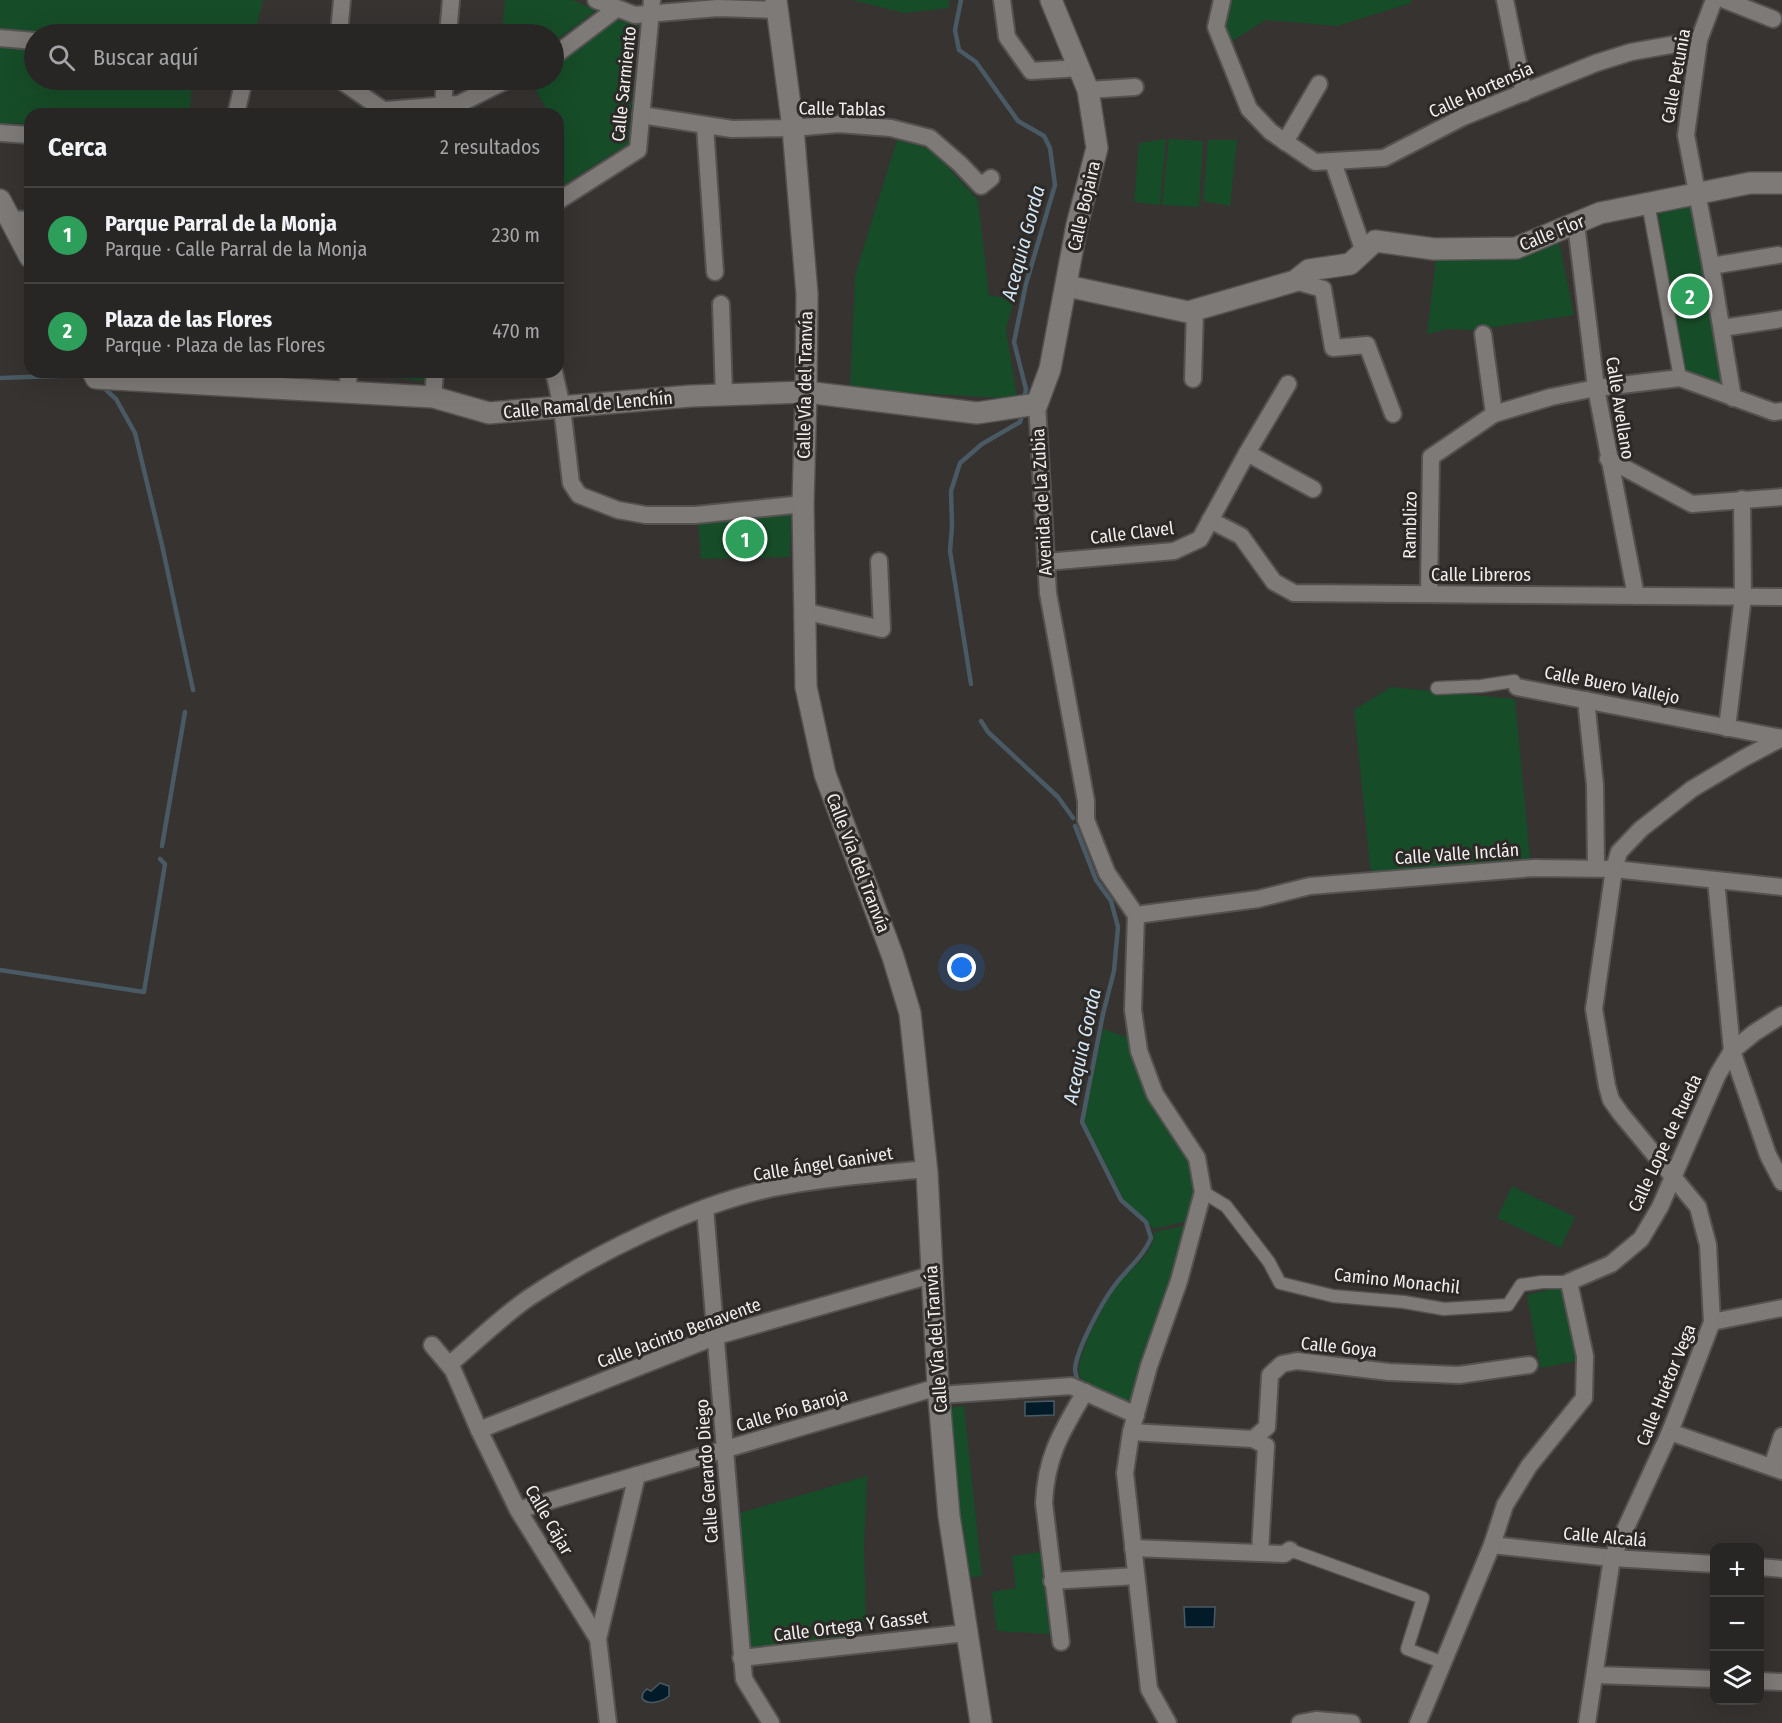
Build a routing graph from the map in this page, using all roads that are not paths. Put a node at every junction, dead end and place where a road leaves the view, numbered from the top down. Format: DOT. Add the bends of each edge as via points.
graph roads {
  1 [pos="342,0"];
  2 [pos="451,0"];
  3 [pos="596,0"];
  4 [pos="1002,0"];
  5 [pos="1051,0"];
  6 [pos="1221,0"];
  7 [pos="1505,0"];
  8 [pos="1713,0"];
  9 [pos="1725,0"];
  10 [pos="776,5"];
  11 [pos="652,7"];
  12 [pos="616,9"];
  13 [pos="1773,19"];
  14 [pos="340,24"];
  15 [pos="449,24"];
  16 [pos="0,38"];
  17 [pos="24,40"];
  18 [pos="1699,40"];
  19 [pos="564,48"];
  20 [pos="1081,68"];
  21 [pos="1319,84"];
  22 [pos="1135,87"];
  23 [pos="242,90"];
  24 [pos="355,90"];
  25 [pos="444,90"];
  26 [pos="487,90"];
  27 [pos="1088,90"];
  28 [pos="1524,93"];
  29 [pos="442,106"];
  30 [pos="237,108"];
  31 [pos="382,108"];
  32 [pos="424,108"];
  33 [pos="641,115"];
  34 [pos="705,126"];
  35 [pos="793,128"];
  36 [pos="0,133"];
  37 [pos="24,135"];
  38 [pos="1285,142"];
  39 [pos="1333,162"];
  40 [pos="991,178"];
  41 [pos="1782,183"];
  42 [pos="1698,193"];
  43 [pos="564,197"];
  44 [pos="1648,203"];
  45 [pos="13,213"];
  46 [pos="1576,224"];
  47 [pos="24,241"];
  48 [pos="1364,252"];
  49 [pos="1778,255"];
  50 [pos="1711,266"];
  51 [pos="715,272"];
  52 [pos="1295,281"];
  53 [pos="1067,286"];
  54 [pos="721,304"];
  55 [pos="1195,310"];
  56 [pos="1782,319"];
  57 [pos="1722,328"];
  58 [pos="1483,334"];
  59 [pos="205,378"];
  60 [pos="435,378"];
  61 [pos="555,378"];
  62 [pos="1680,378"];
  63 [pos="237,379"];
  64 [pos="1193,379"];
  65 [pos="348,382"];
  66 [pos="1288,384"];
  67 [pos="1596,388"];
  68 [pos="806,392"];
  69 [pos="724,396"];
  70 [pos="433,397"];
  71 [pos="1733,398"];
  72 [pos="1037,404"];
  73 [pos="562,407"];
  74 [pos="1782,411"];
  75 [pos="1393,414"];
  76 [pos="1494,414"];
  77 [pos="1247,453"];
  78 [pos="1608,459"];
  79 [pos="1313,489"];
  80 [pos="1782,497"];
  81 [pos="1742,499"];
  82 [pos="803,504"];
  83 [pos="1210,520"];
  84 [pos="879,561"];
  85 [pos="1046,562"];
  86 [pos="1429,594"];
  87 [pos="1636,596"];
  88 [pos="1743,597"];
  89 [pos="1782,597"];
  90 [pos="803,611"];
  91 [pos="1518,687"];
  92 [pos="1437,688"];
  93 [pos="1586,700"];
  94 [pos="1727,728"];
  95 [pos="1782,738"];
  96 [pos="1596,868"];
  97 [pos="1614,869"];
  98 [pos="1716,880"];
  99 [pos="1782,887"];
  100 [pos="1136,915"];
  101 [pos="1782,1015"];
  102 [pos="1732,1052"];
  103 [pos="926,1173"];
  104 [pos="1673,1178"];
  105 [pos="1782,1182"];
  106 [pos="1203,1192"];
  107 [pos="706,1212"];
  108 [pos="931,1275"];
  109 [pos="1569,1282"];
  110 [pos="1782,1308"];
  111 [pos="1712,1322"];
  112 [pos="717,1336"];
  113 [pos="432,1345"];
  114 [pos="1529,1365"];
  115 [pos="451,1367"];
  116 [pos="939,1391"];
  117 [pos="1085,1392"];
  118 [pos="1136,1415"];
  119 [pos="479,1430"];
  120 [pos="1131,1432"];
  121 [pos="1670,1432"];
  122 [pos="1782,1436"];
  123 [pos="1253,1439"];
  124 [pos="725,1450"];
  125 [pos="1777,1469"];
  126 [pos="637,1475"];
  127 [pos="518,1509"];
  128 [pos="1492,1545"];
  129 [pos="1133,1548"];
  130 [pos="1290,1550"];
  131 [pos="1260,1552"];
  132 [pos="1612,1558"];
  133 [pos="1710,1564"];
  134 [pos="1764,1567"];
  135 [pos="1782,1569"];
  136 [pos="1136,1576"];
  137 [pos="1052,1581"];
  138 [pos="966,1633"];
  139 [pos="598,1639"];
  140 [pos="1061,1642"];
  141 [pos="741,1658"];
  142 [pos="1444,1663"];
  143 [pos="1595,1675"];
  144 [pos="1710,1679"];
  145 [pos="1764,1681"];
  146 [pos="1782,1682"];
  147 [pos="608,1723"];
  148 [pos="771,1723"];
  149 [pos="981,1723"];
  150 [pos="1168,1723"];
  151 [pos="1300,1723"];
  152 [pos="1352,1723"];
  153 [pos="1418,1723"];
  154 [pos="1587,1723"];
  1 -- 14 [label="street"];
  2 -- 15 [label="street"];
  3 -- 12 [label="street"];
  4 -- 20 [label="street" via="1008,37 1031,71"];
  5 -- 20 [label="street, Calle Bojaira"];
  6 -- 38 [label="street, Calle Hortensia" via="1216,27 1239,88 1249,109"];
  7 -- 28 [label="street"];
  8 -- 18 [label="street, Calle Petunia"];
  9 -- 13 [label="street"];
  10 -- 11 [label="street"];
  10 -- 35 [label="street, Calle Vía del Tranvía"];
  11 -- 12 [label="street" via="635,15"];
  11 -- 33 [label="street, Calle Sarmiento"];
  12 -- 19 [label="street"];
  16 -- 17 [label="street"];
  18 -- 28 [label="street, Calle Hortensia" via="1631,52"];
  18 -- 42 [label="street, Calle Petunia" via="1686,135"];
  20 -- 27 [label="street, Calle Bojaira"];
  21 -- 38 [label="street"];
  22 -- 27 [label="street"];
  23 -- 30 [label="street"];
  24 -- 31 [label="street"];
  25 -- 29 [label="street"];
  26 -- 29 [label="street" via="459,104"];
  27 -- 53 [label="street, Calle Bojaira" via="1097,148 1077,225"];
  28 -- 39 [label="street, Calle Hortensia" via="1463,117 1384,158"];
  29 -- 32 [label="street"];
  33 -- 34 [label="street, Calle Tablas"];
  33 -- 43 [label="street, Calle Sarmiento" via="638,150"];
  34 -- 35 [label="street, Calle Tablas"];
  34 -- 51 [label="street"];
  35 -- 40 [label="street, Calle Tablas" via="838,124 891,128 930,138 981,186"];
  35 -- 68 [label="street, Calle Vía del Tranvía" via="807,294"];
  36 -- 37 [label="street"];
  38 -- 39 [label="street, Calle Hortensia" via="1315,162"];
  39 -- 48 [label="street"];
  41 -- 42 [label="street, Calle Flor" via="1750,183"];
  42 -- 44 [label="street, Calle Flor"];
  42 -- 50 [label="street, Calle Petunia"];
  44 -- 46 [label="street, Calle Flor" via="1600,213"];
  44 -- 62 [label="street"];
  45 -- 47 [label="street"];
  46 -- 48 [label="street, Calle Flor" via="1516,248 1434,249 1375,241"];
  46 -- 67 [label="street, Calle Avellano"];
  48 -- 52 [label="street, Calle Flor" via="1350,264 1309,270"];
  49 -- 50 [label="street"];
  50 -- 57 [label="street, Calle Petunia"];
  52 -- 55 [label="street, Calle Flor"];
  52 -- 75 [label="street" via="1323,289 1333,348 1367,345"];
  53 -- 55 [label="street, Calle Flor" via="1188,312"];
  53 -- 72 [label="street, Avenida de La Zubia" via="1050,369"];
  54 -- 69 [label="street"];
  55 -- 64 [label="street"];
  56 -- 57 [label="street"];
  57 -- 71 [label="street, Calle Petunia"];
  58 -- 76 [label="street"];
  59 -- 63 [label="street, Calle Ramal de Lenchín"];
  60 -- 70 [label="street"];
  61 -- 73 [label="street"];
  62 -- 67 [label="street"];
  62 -- 71 [label="street"];
  63 -- 65 [label="street, Calle Ramal de Lenchín"];
  65 -- 70 [label="street, Calle Ramal de Lenchín"];
  66 -- 77 [label="street, Calle Clavel"];
  67 -- 76 [label="street"];
  67 -- 78 [label="street, Calle Avellano"];
  68 -- 69 [label="street, Calle Ramal de Lenchín"];
  68 -- 72 [label="street, Calle Ramal de Lenchín" via="977,414"];
  68 -- 82 [label="street, Calle Vía del Tranvía"];
  69 -- 73 [label="street, Calle Ramal de Lenchín"];
  70 -- 73 [label="street, Calle Ramal de Lenchín" via="489,413"];
  71 -- 74 [label="street" via="1774,412"];
  72 -- 85 [label="street, Avenida de La Zubia"];
  73 -- 82 [label="street" via="571,483 579,495 618,510 646,515 695,515"];
  76 -- 86 [label="street, Ramblizo" via="1431,458"];
  77 -- 79 [label="street"];
  77 -- 83 [label="street, Calle Clavel"];
  78 -- 81 [label="street" via="1692,504"];
  78 -- 87 [label="street, Calle Avellano"];
  80 -- 81 [label="street"];
  81 -- 88 [label="street"];
  82 -- 90 [label="street, Calle Vía del Tranvía"];
  83 -- 85 [label="street, Calle Clavel" via="1200,539 1174,551"];
  83 -- 86 [label="street, Calle Libreros" via="1241,536 1274,582 1294,593"];
  84 -- 90 [label="street" via="882,629"];
  85 -- 100 [label="street, Avenida de La Zubia" via="1086,820 1107,873"];
  86 -- 87 [label="street, Calle Libreros"];
  87 -- 88 [label="street, Calle Libreros"];
  88 -- 89 [label="street, Calle Libreros"];
  88 -- 94 [label="street"];
  90 -- 103 [label="street, Calle Vía del Tranvía" via="806,687 825,774 910,1013"];
  91 -- 92 [label="street, Calle Buero Vallejo" via="1514,681"];
  91 -- 93 [label="street, Calle Buero Vallejo"];
  93 -- 94 [label="street, Calle Buero Vallejo"];
  93 -- 96 [label="street" via="1595,785"];
  94 -- 95 [label="street, Calle Buero Vallejo"];
  95 -- 97 [label="street, Calle Huétor Vega" via="1692,789 1641,829 1619,852"];
  96 -- 97 [label="street, Calle Valle Inclán"];
  96 -- 100 [label="street, Calle Valle Inclán" via="1534,868 1310,886 1258,899"];
  97 -- 98 [label="street, Calle Valle Inclán"];
  97 -- 104 [label="street, Calle Huétor Vega" via="1594,1009 1607,1086 1611,1100"];
  98 -- 99 [label="street, Calle Valle Inclán"];
  98 -- 102 [label="street"];
  100 -- 106 [label="street" via="1133,1010 1139,1051 1155,1094 1197,1158"];
  101 -- 102 [label="street, Calle Lope de Rueda"];
  102 -- 104 [label="street, Calle Lope de Rueda" via="1718,1074"];
  102 -- 105 [label="street" via="1768,1155"];
  103 -- 107 [label="street, Calle Ángel Ganivet" via="774,1196"];
  103 -- 108 [label="street, Calle Vía del Tranvía"];
  104 -- 109 [label="street, Calle Lope de Rueda" via="1641,1239 1611,1264"];
  104 -- 111 [label="street, Calle Huétor Vega" via="1698,1207 1708,1245"];
  106 -- 109 [label="street, Camino Monachil" via="1226,1206 1269,1262 1280,1283 1333,1296 1457,1309 1508,1305 1521,1285"];
  106 -- 118 [label="street"];
  107 -- 112 [label="street, Calle Gerardo Diego"];
  107 -- 115 [label="street, Calle Ángel Ganivet" via="617,1255 530,1306"];
  108 -- 112 [label="street, Calle Jacinto Benavente"];
  108 -- 116 [label="street, Calle Vía del Tranvía"];
  109 -- 128 [label="street" via="1585,1356 1584,1398 1529,1466 1505,1505"];
  110 -- 111 [label="street"];
  111 -- 121 [label="street, Calle Huétor Vega"];
  112 -- 119 [label="street, Calle Jacinto Benavente"];
  112 -- 124 [label="street, Calle Gerardo Diego"];
  113 -- 115 [label="street, Calle Cájar"];
  114 -- 123 [label="street, Calle Goya" via="1459,1375 1389,1372 1296,1361 1282,1364 1270,1375 1267,1426"];
  115 -- 119 [label="street, Calle Cájar"];
  116 -- 117 [label="street, Calle Pío Baroja" via="1071,1386"];
  116 -- 124 [label="street, Calle Pío Baroja"];
  116 -- 138 [label="street, Calle Vía del Tranvía" via="949,1516"];
  117 -- 118 [label="street, Calle Pío Baroja"];
  117 -- 137 [label="street" via="1052,1452 1045,1482"];
  118 -- 120 [label="street"];
  119 -- 127 [label="street, Calle Cájar"];
  120 -- 123 [label="street"];
  120 -- 129 [label="street" via="1125,1473"];
  121 -- 125 [label="street"];
  121 -- 132 [label="street, Calle Huétor Vega"];
  122 -- 125 [label="street"];
  123 -- 131 [label="street" via="1266,1446"];
  124 -- 126 [label="street, Calle Pío Baroja"];
  124 -- 141 [label="street, Calle Gerardo Diego"];
  126 -- 127 [label="street, Calle Pío Baroja"];
  126 -- 139 [label="street"];
  127 -- 139 [label="street, Calle Cájar"];
  128 -- 132 [label="street, Calle Alcalá"];
  128 -- 142 [label="street"];
  129 -- 131 [label="street"];
  129 -- 136 [label="street"];
  130 -- 131 [label="street" via="1284,1554"];
  130 -- 142 [label="street" via="1423,1598 1407,1649"];
  132 -- 133 [label="street, Calle Alcalá"];
  132 -- 143 [label="street, Calle Huétor Vega"];
  134 -- 135 [label="street"];
  136 -- 137 [label="street"];
  136 -- 150 [label="street" via="1149,1689"];
  137 -- 140 [label="street"];
  138 -- 141 [label="street, Calle Ortega Y Gasset"];
  138 -- 149 [label="street, Calle Vía del Tranvía"];
  139 -- 147 [label="street, Calle Cájar"];
  141 -- 148 [label="street, Calle Gerardo Diego" via="744,1679"];
  142 -- 153 [label="street"];
  143 -- 144 [label="street"];
  143 -- 154 [label="street, Calle Huétor Vega"];
  145 -- 146 [label="street"];
  151 -- 152 [label="street"];
}
